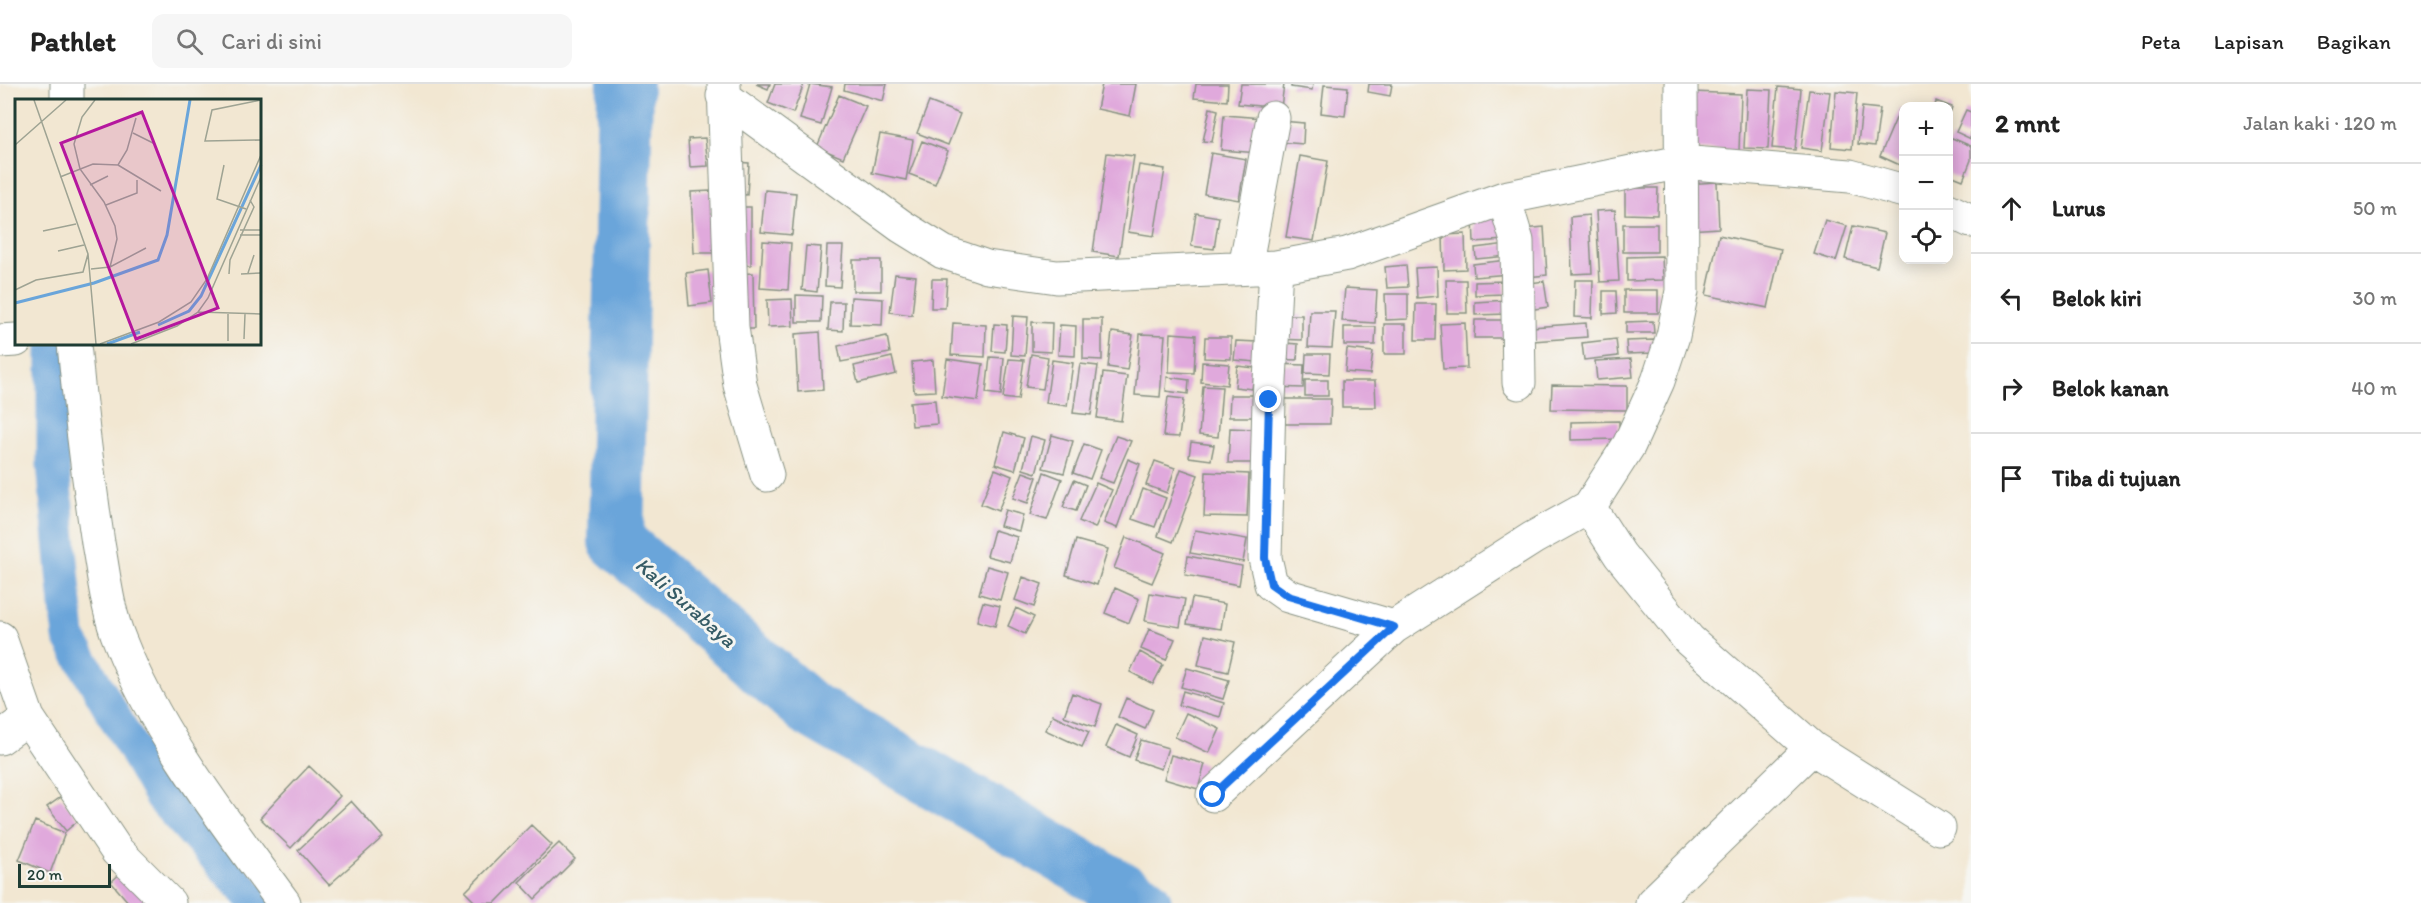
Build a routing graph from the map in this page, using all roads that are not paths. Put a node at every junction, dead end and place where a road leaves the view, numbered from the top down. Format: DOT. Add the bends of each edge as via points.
graph roads {
  1 [pos="1681,84"];
  2 [pos="723,90"];
  3 [pos="1273,118"];
  4 [pos="1681,162"];
  5 [pos="1899,190"];
  6 [pos="1504,198"];
  7 [pos="1953,212"];
  8 [pos="1971,221"];
  9 [pos="1260,267"];
  10 [pos="74,345"];
  11 [pos="1519,383"];
  12 [pos="766,475"];
  13 [pos="1589,507"];
  14 [pos="1394,627"];
  15 [pos="0,638"];
  16 [pos="28,718"];
  17 [pos="0,738"];
  18 [pos="1812,748"];
  19 [pos="1213,795"];
  20 [pos="1939,828"];
  21 [pos="169,903"];
  22 [pos="284,903"];
  23 [pos="1652,903"];
  1 -- 4 [label="street"];
  2 -- 9 [label="street" via="902,226 943,252 987,267 1057,277"];
  2 -- 12 [label="street" via="732,327 740,385"];
  3 -- 9 [label="street"];
  4 -- 5 [label="street" via="1850,176"];
  4 -- 6 [label="street"];
  4 -- 13 [label="street" via="1682,291 1673,336 1629,445"];
  6 -- 9 [label="street" via="1347,254"];
  6 -- 11 [label="street" via="1517,241"];
  7 -- 8 [label="street"];
  9 -- 14 [label="street" via="1269,400 1265,558 1271,584 1288,596"];
  10 -- 22 [label="street" via="85,463 107,597 119,639 141,691 195,779"];
  13 -- 14 [label="street"];
  13 -- 18 [label="street" via="1620,555 1689,640"];
  14 -- 19 [label="street"];
  15 -- 16 [label="street"];
  16 -- 17 [label="street"];
  16 -- 21 [label="street" via="117,851"];
  18 -- 20 [label="street"];
  18 -- 23 [label="street"];
}
